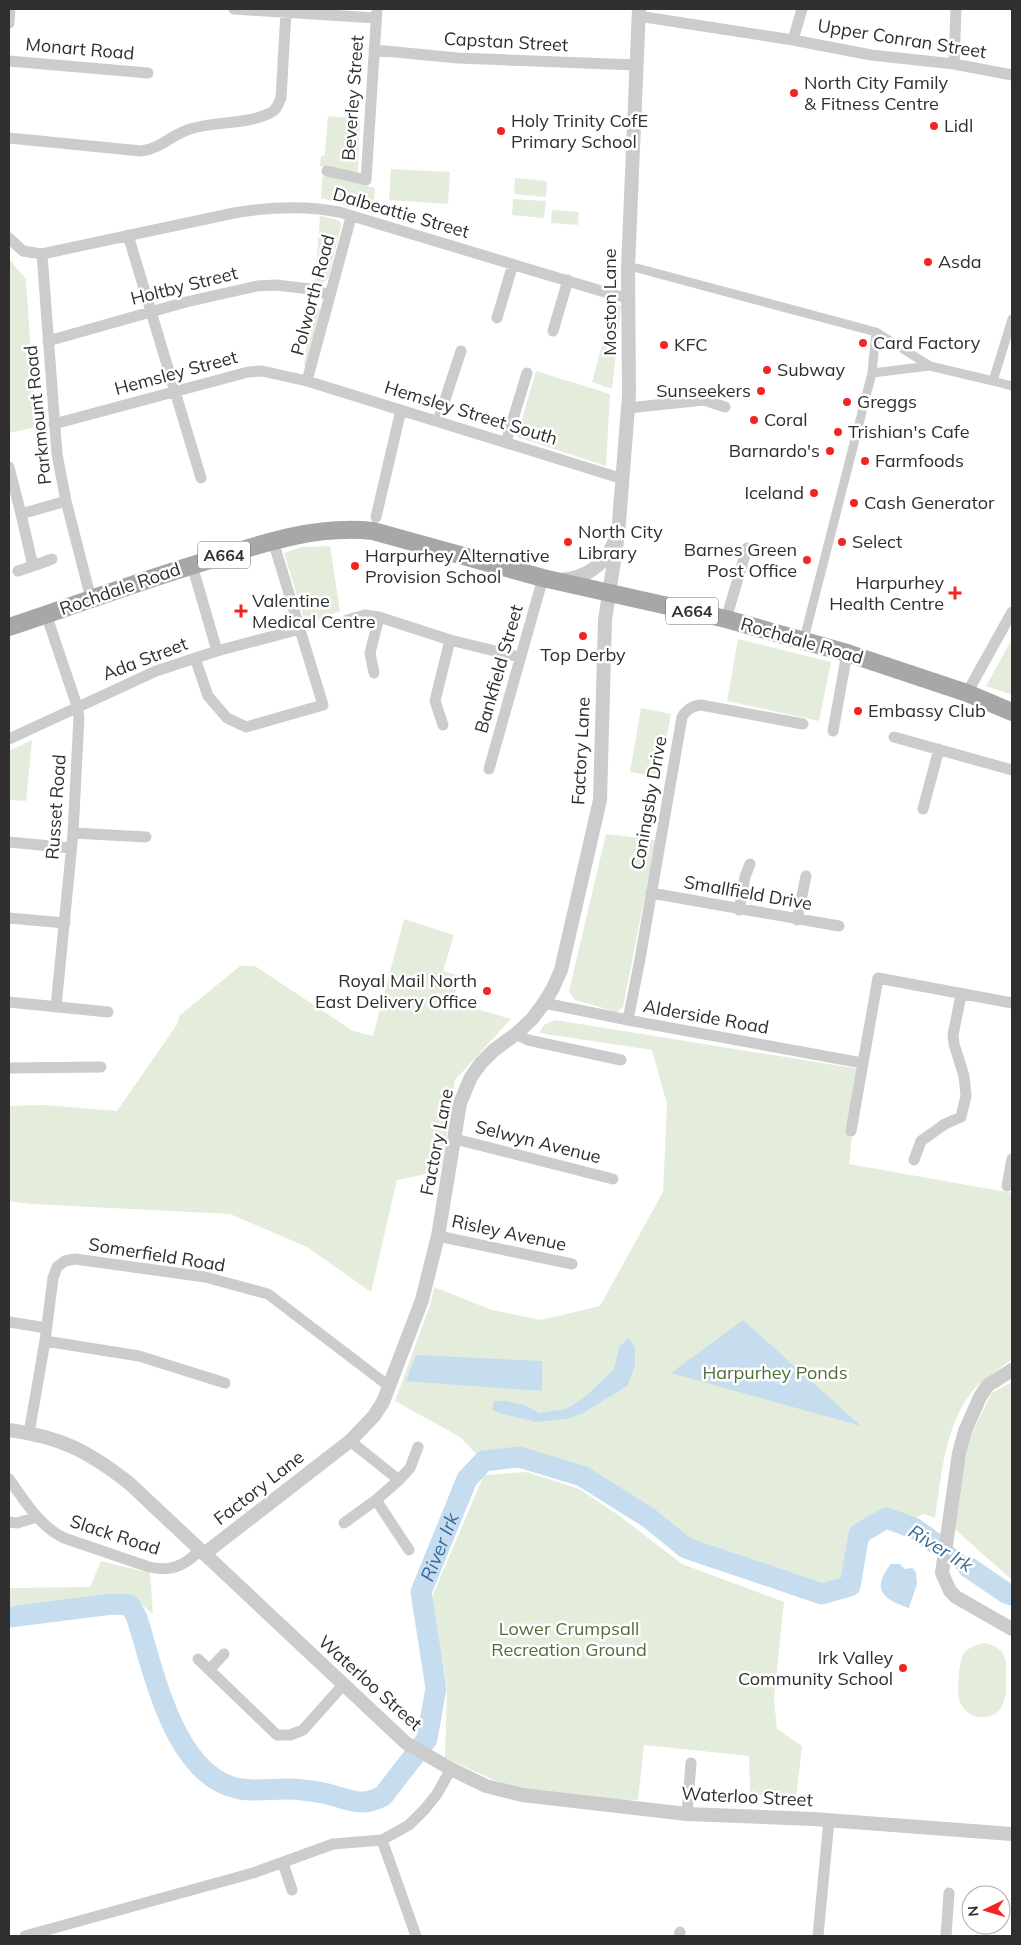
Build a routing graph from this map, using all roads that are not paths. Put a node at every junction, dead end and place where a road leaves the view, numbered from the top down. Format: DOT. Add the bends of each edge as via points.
graph roads {
  1 [pos="10,9"];
  2 [pos="234,9"];
  3 [pos="802,9"];
  4 [pos="956,9"];
  5 [pos="286,12"];
  6 [pos="376,13"];
  7 [pos="638,13"];
  8 [pos="9,23"];
  9 [pos="793,40"];
  10 [pos="374,50"];
  11 [pos="9,61"];
  12 [pos="954,64"];
  13 [pos="636,66"];
  14 [pos="148,73"];
  15 [pos="1012,74"];
  16 [pos="9,138"];
  17 [pos="326,171"];
  18 [pos="352,216"];
  19 [pos="128,235"];
  20 [pos="9,238"];
  21 [pos="42,254"];
  22 [pos="513,264"];
  23 [pos="637,268"];
  24 [pos="568,280"];
  25 [pos="330,295"];
  26 [pos="628,297"];
  27 [pos="150,312"];
  28 [pos="497,318"];
  29 [pos="1012,319"];
  30 [pos="553,331"];
  31 [pos="876,332"];
  32 [pos="48,340"];
  33 [pos="461,351"];
  34 [pos="930,366"];
  35 [pos="872,372"];
  36 [pos="526,373"];
  37 [pos="993,381"];
  38 [pos="307,382"];
  39 [pos="1012,386"];
  40 [pos="174,392"];
  41 [pos="725,407"];
  42 [pos="628,408"];
  43 [pos="401,410"];
  44 [pos="438,421"];
  45 [pos="54,424"];
  46 [pos="506,442"];
  47 [pos="9,467"];
  48 [pos="201,478"];
  49 [pos="623,479"];
  50 [pos="10,480"];
  51 [pos="66,501"];
  52 [pos="21,514"];
  53 [pos="376,516"];
  54 [pos="618,535"];
  55 [pos="273,541"];
  56 [pos="747,548"];
  57 [pos="52,559"];
  58 [pos="192,565"];
  59 [pos="33,566"];
  60 [pos="18,571"];
  61 [pos="546,579"];
  62 [pos="609,594"];
  63 [pos="90,599"];
  64 [pos="1012,612"];
  65 [pos="46,614"];
  66 [pos="379,617"];
  67 [pos="726,619"];
  68 [pos="347,620"];
  69 [pos="9,627"];
  70 [pos="300,629"];
  71 [pos="806,631"];
  72 [pos="450,640"];
  73 [pos="217,650"];
  74 [pos="847,653"];
  75 [pos="519,657"];
  76 [pos="195,658"];
  77 [pos="374,674"];
  78 [pos="967,693"];
  79 [pos="77,706"];
  80 [pos="1012,712"];
  81 [pos="803,724"];
  82 [pos="443,725"];
  83 [pos="833,731"];
  84 [pos="894,737"];
  85 [pos="9,739"];
  86 [pos="939,749"];
  87 [pos="1011,767"];
  88 [pos="489,769"];
  89 [pos="923,809"];
  90 [pos="73,833"];
  91 [pos="146,837"];
  92 [pos="9,842"];
  93 [pos="71,848"];
  94 [pos="750,864"];
  95 [pos="806,876"];
  96 [pos="651,894"];
  97 [pos="739,910"];
  98 [pos="9,918"];
  99 [pos="797,920"];
  100 [pos="65,924"];
  101 [pos="839,926"];
  102 [pos="961,995"];
  103 [pos="9,1002"];
  104 [pos="544,1003"];
  105 [pos="1012,1003"];
  106 [pos="56,1007"];
  107 [pos="108,1012"];
  108 [pos="628,1020"];
  109 [pos="516,1034"];
  110 [pos="621,1060"];
  111 [pos="862,1063"];
  112 [pos="101,1067"];
  113 [pos="9,1068"];
  114 [pos="851,1131"];
  115 [pos="455,1140"];
  116 [pos="1012,1159"];
  117 [pos="914,1160"];
  118 [pos="613,1179"];
  119 [pos="1007,1186"];
  120 [pos="438,1236"];
  121 [pos="572,1264"];
  122 [pos="9,1322"];
  123 [pos="47,1328"];
  124 [pos="45,1341"];
  125 [pos="1012,1370"];
  126 [pos="225,1383"];
  127 [pos="390,1387"];
  128 [pos="9,1430"];
  129 [pos="29,1433"];
  130 [pos="350,1441"];
  131 [pos="418,1447"];
  132 [pos="9,1479"];
  133 [pos="400,1480"];
  134 [pos="376,1500"];
  135 [pos="37,1517"];
  136 [pos="9,1522"];
  137 [pos="344,1523"];
  138 [pos="409,1550"];
  139 [pos="201,1553"];
  140 [pos="1012,1629"];
  141 [pos="224,1654"];
  142 [pos="198,1660"];
  143 [pos="208,1670"];
  144 [pos="343,1685"];
  145 [pos="691,1763"];
  146 [pos="451,1769"];
  147 [pos="687,1814"];
  148 [pos="829,1820"];
  149 [pos="1012,1834"];
  150 [pos="382,1840"];
  151 [pos="283,1863"];
  152 [pos="292,1890"];
  153 [pos="949,1893"];
  154 [pos="25,1936"];
  155 [pos="416,1936"];
  156 [pos="818,1936"];
  157 [pos="946,1936"];
  1 -- 8 [label="street"];
  2 -- 5 [label="street"];
  3 -- 9 [label="street"];
  4 -- 12 [label="street"];
  5 -- 6 [label="street"];
  5 -- 16 [label="street" via="280,98 273,112 193,128 154,149"];
  6 -- 10 [label="street, Beverley Street"];
  7 -- 9 [label="street, Upper Conran Street"];
  7 -- 13 [label="street, Moston Lane"];
  9 -- 12 [label="street, Upper Conran Street" via="871,55"];
  10 -- 13 [label="street, Capstan Street" via="458,58"];
  10 -- 17 [label="street, Beverley Street" via="366,180"];
  11 -- 14 [label="street, Monart Road"];
  12 -- 15 [label="street, Upper Conran Street"];
  13 -- 26 [label="street, Moston Lane"];
  18 -- 19 [label="street, Dalbeattie Street" via="318,207 263,208"];
  18 -- 22 [label="street, Dalbeattie Street"];
  18 -- 25 [label="street, Polworth Road"];
  19 -- 21 [label="street, Dalbeattie Street"];
  19 -- 27 [label="street"];
  20 -- 21 [label="street" via="23,251"];
  21 -- 32 [label="street, Parkmount Road"];
  22 -- 24 [label="street, Dalbeattie Street"];
  22 -- 28 [label="street"];
  23 -- 31 [label="street"];
  24 -- 26 [label="street, Dalbeattie Street"];
  24 -- 30 [label="street"];
  25 -- 27 [label="street, Holtby Street" via="310,289 257,286"];
  25 -- 38 [label="street, Polworth Road"];
  26 -- 42 [label="street, Moston Lane"];
  27 -- 32 [label="street, Holtby Street"];
  27 -- 40 [label="street"];
  29 -- 37 [label="street"];
  31 -- 34 [label="street"];
  31 -- 35 [label="street"];
  32 -- 45 [label="street, Parkmount Road"];
  33 -- 44 [label="street"];
  34 -- 35 [label="street"];
  34 -- 37 [label="street"];
  35 -- 71 [label="street"];
  36 -- 46 [label="street"];
  37 -- 39 [label="street"];
  38 -- 40 [label="street, Hemsley Street" via="262,371 230,376"];
  38 -- 43 [label="street, Hemsley Street South"];
  40 -- 45 [label="street, Hemsley Street"];
  40 -- 48 [label="street"];
  41 -- 42 [label="street" via="704,400"];
  42 -- 49 [label="street, Moston Lane"];
  43 -- 44 [label="street, Hemsley Street South"];
  43 -- 53 [label="street"];
  44 -- 46 [label="street, Hemsley Street South"];
  45 -- 51 [label="street, Parkmount Road"];
  46 -- 49 [label="street, Hemsley Street South"];
  47 -- 50 [label="street"];
  49 -- 54 [label="street, Moston Lane"];
  50 -- 52 [label="street"];
  51 -- 52 [label="street"];
  51 -- 63 [label="street, Parkmount Road"];
  52 -- 59 [label="street"];
  54 -- 61 [label="street" via="605,559 594,570 570,579"];
  54 -- 62 [label="street, Moston Lane"];
  55 -- 58 [label="main road, Rochdale Road / A664"];
  55 -- 61 [label="main road, Rochdale Road / A664" via="330,531 373,531"];
  55 -- 70 [label="street"];
  56 -- 67 [label="street"];
  57 -- 59 [label="street"];
  58 -- 63 [label="main road, Rochdale Road / A664"];
  58 -- 73 [label="street"];
  59 -- 60 [label="street"];
  61 -- 62 [label="main road, Rochdale Road / A664"];
  61 -- 75 [label="street, Bankfield Street"];
  62 -- 67 [label="main road, Rochdale Road / A664"];
  62 -- 104 [label="street, Factory Lane" via="604,627 600,800 561,970"];
  63 -- 65 [label="main road, Rochdale Road / A664"];
  64 -- 78 [label="street"];
  65 -- 69 [label="main road, Rochdale Road / A664"];
  65 -- 79 [label="street, Russet Road"];
  66 -- 68 [label="street" via="365,614"];
  66 -- 72 [label="street"];
  66 -- 77 [label="street" via="370,653"];
  67 -- 74 [label="main road, Rochdale Road / A664"];
  70 -- 73 [label="street, Ada Street"];
  70 -- 76 [label="street" via="323,704 246,727 227,718 208,696"];
  72 -- 75 [label="street"];
  72 -- 82 [label="street" via="434,701"];
  73 -- 76 [label="street, Ada Street"];
  74 -- 78 [label="main road, Rochdale Road / A664"];
  74 -- 83 [label="street"];
  75 -- 88 [label="street, Bankfield Street"];
  76 -- 79 [label="street, Ada Street" via="156,671"];
  78 -- 80 [label="main road, Rochdale Road / A664"];
  79 -- 85 [label="street, Ada Street"];
  79 -- 90 [label="street, Russet Road"];
  81 -- 96 [label="street, Coningsby Drive" via="701,705 685,712"];
  84 -- 86 [label="street"];
  86 -- 87 [label="street"];
  86 -- 89 [label="street"];
  90 -- 91 [label="street"];
  90 -- 93 [label="street, Russet Road"];
  92 -- 93 [label="street"];
  93 -- 100 [label="street, Russet Road"];
  94 -- 97 [label="street"];
  95 -- 99 [label="street"];
  96 -- 97 [label="street, Smallfield Drive"];
  96 -- 108 [label="street, Coningsby Drive"];
  97 -- 99 [label="street, Smallfield Drive"];
  98 -- 100 [label="street"];
  99 -- 101 [label="street, Smallfield Drive"];
  100 -- 106 [label="street, Russet Road"];
  102 -- 105 [label="street"];
  102 -- 111 [label="street" via="878,978"];
  102 -- 117 [label="street" via="953,1035 966,1096 961,1117 936,1129 921,1141"];
  103 -- 106 [label="street"];
  104 -- 108 [label="street, Alderside Road"];
  104 -- 109 [label="street, Factory Lane"];
  106 -- 107 [label="street"];
  108 -- 111 [label="street, Alderside Road"];
  109 -- 110 [label="street" via="528,1040"];
  109 -- 115 [label="street, Factory Lane" via="494,1050 471,1077 460,1103"];
  111 -- 114 [label="street"];
  112 -- 113 [label="street"];
  115 -- 118 [label="street, Selwyn Avenue"];
  115 -- 120 [label="street, Factory Lane"];
  116 -- 119 [label="street"];
  120 -- 121 [label="street, Risley Avenue"];
  120 -- 127 [label="street, Factory Lane" via="422,1300"];
  122 -- 123 [label="street"];
  123 -- 124 [label="street, Somerfield Road"];
  123 -- 127 [label="street, Somerfield Road" via="53,1278 57,1267 64,1261 75,1259 205,1277 268,1294"];
  124 -- 126 [label="street" via="139,1356"];
  124 -- 129 [label="street, Somerfield Road"];
  125 -- 140 [label="street" via="988,1384 969,1420 959,1453 942,1573 956,1597"];
  127 -- 130 [label="street, Factory Lane" via="374,1416"];
  128 -- 129 [label="street, Waterloo Street"];
  129 -- 139 [label="street, Waterloo Street" via="81,1450 107,1466"];
  130 -- 133 [label="street"];
  130 -- 139 [label="street, Factory Lane"];
  131 -- 133 [label="street" via="410,1468"];
  132 -- 135 [label="street, Slack Road"];
  133 -- 134 [label="street"];
  134 -- 137 [label="street"];
  134 -- 138 [label="street"];
  135 -- 136 [label="street"];
  135 -- 139 [label="street, Slack Road" via="52,1532 64,1538 155,1568 177,1566"];
  139 -- 144 [label="street, Waterloo Street"];
  141 -- 143 [label="street"];
  142 -- 143 [label="street"];
  143 -- 144 [label="street" via="277,1735 303,1730"];
  144 -- 146 [label="street, Waterloo Street" via="406,1743"];
  145 -- 147 [label="street"];
  146 -- 147 [label="street, Waterloo Street" via="486,1786 522,1796"];
  146 -- 150 [label="street" via="425,1809 409,1825"];
  147 -- 148 [label="street, Waterloo Street"];
  148 -- 149 [label="street, Waterloo Street"];
  148 -- 156 [label="street"];
  150 -- 151 [label="street" via="332,1844"];
  150 -- 155 [label="street"];
  151 -- 152 [label="street"];
  151 -- 154 [label="street"];
  153 -- 157 [label="street"];
}
